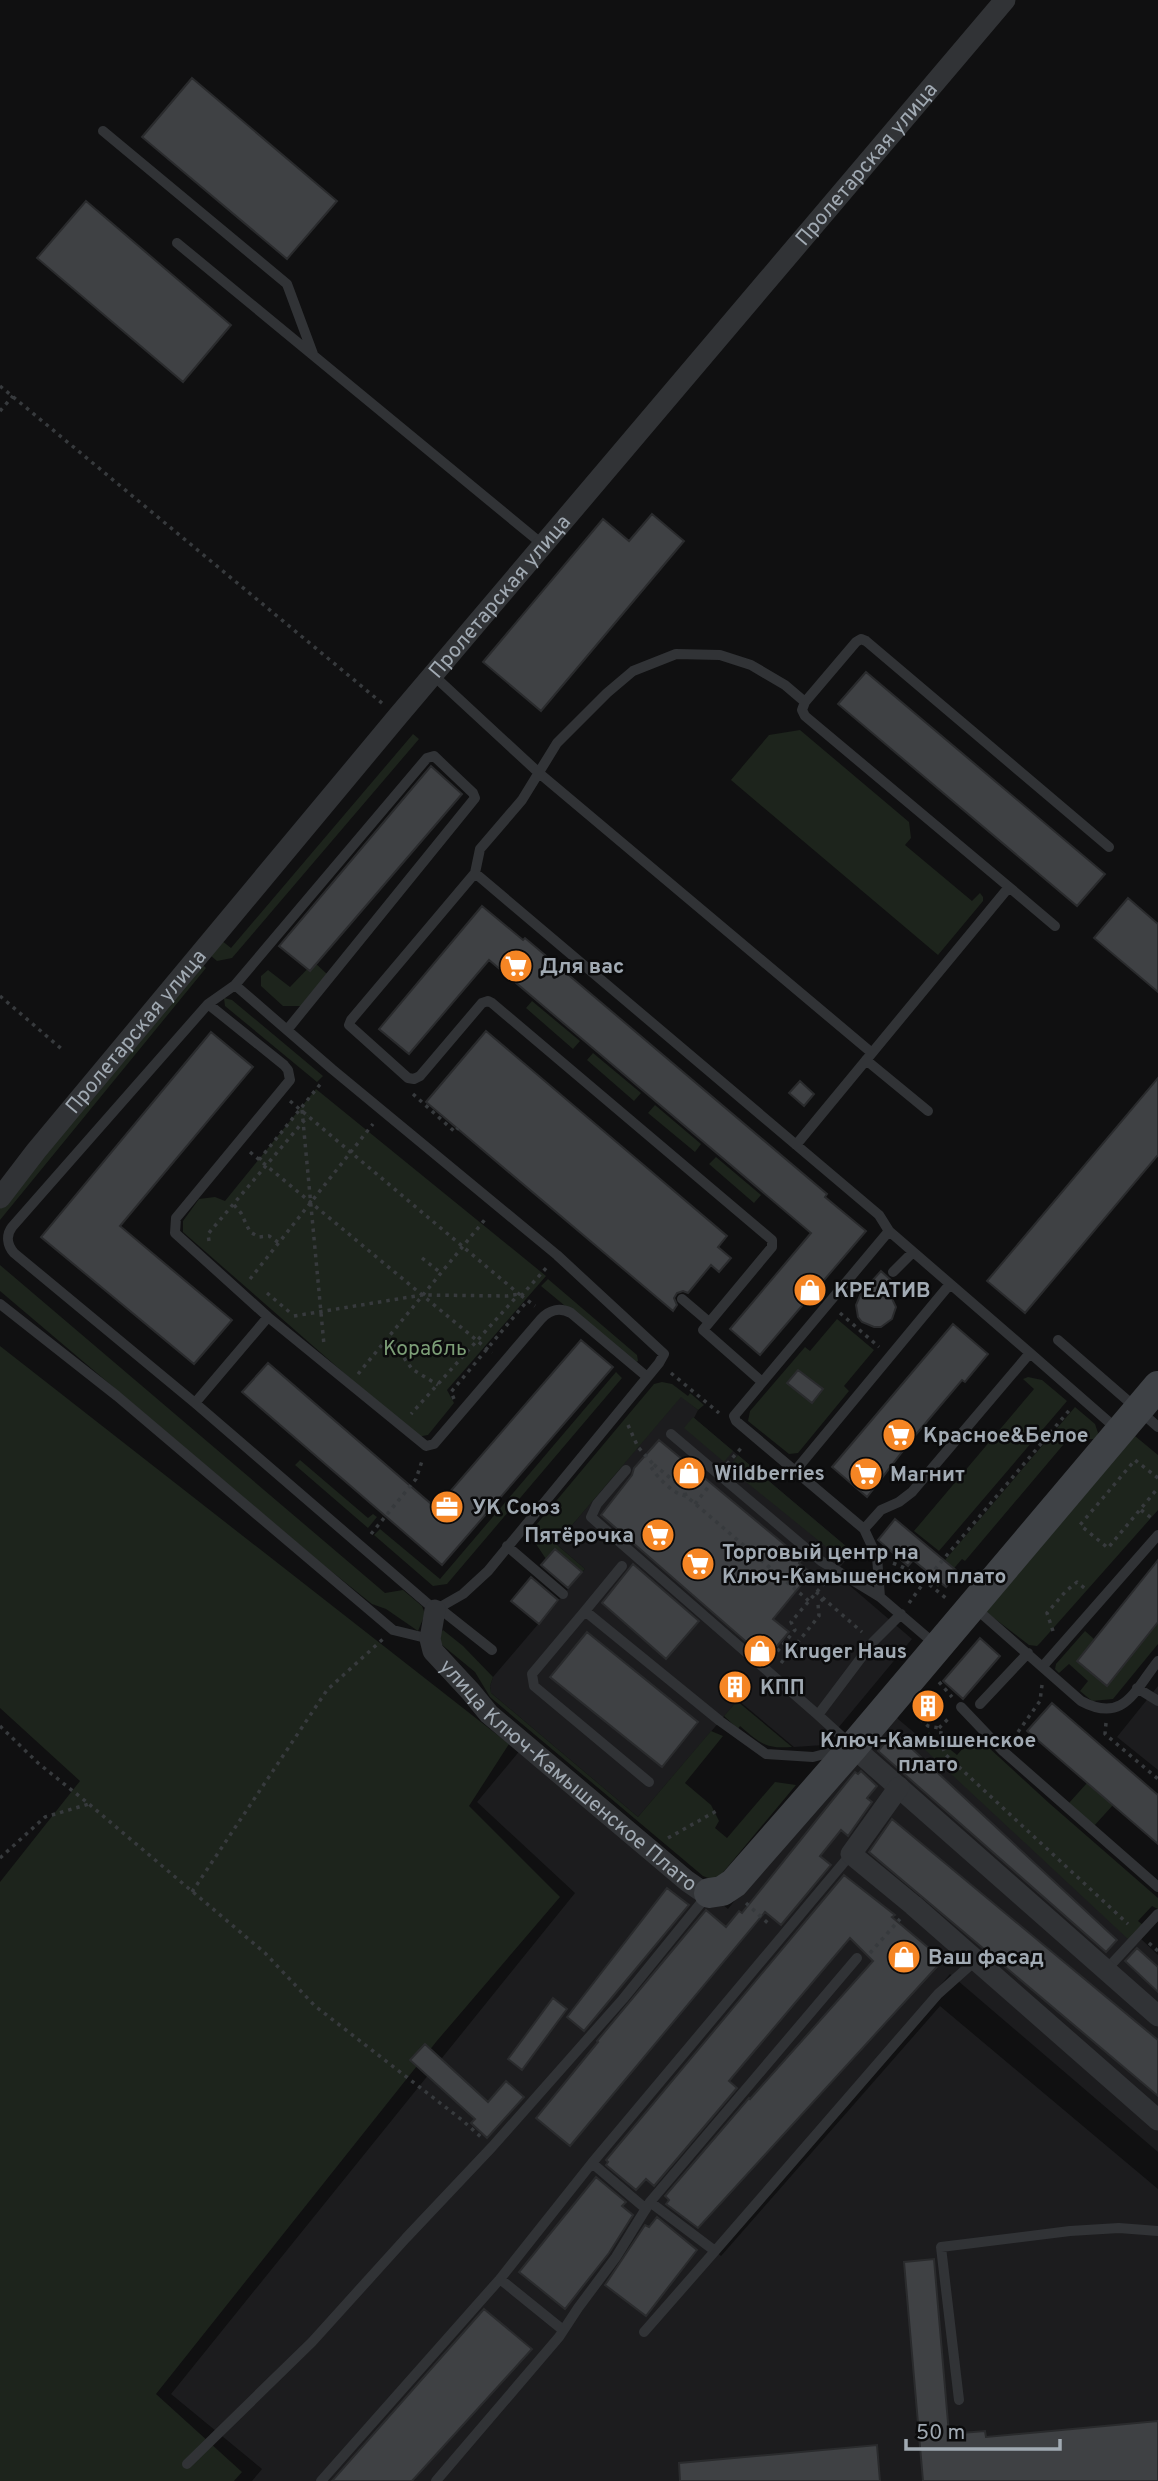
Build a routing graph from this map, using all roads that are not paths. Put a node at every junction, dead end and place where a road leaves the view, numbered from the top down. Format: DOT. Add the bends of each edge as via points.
graph roads {
  1 [pos="1005,0"];
  2 [pos="103,131"];
  3 [pos="177,243"];
  4 [pos="314,356"];
  5 [pos="536,539"];
  6 [pos="433,675"];
  7 [pos="805,702"];
  8 [pos="539,773"];
  9 [pos="1109,847"];
  10 [pos="475,873"];
  11 [pos="1009,887"];
  12 [pos="1055,926"];
  13 [pos="235,985"];
  14 [pos="208,1004"];
  15 [pos="287,1030"];
  16 [pos="869,1057"];
  17 [pos="928,1111"];
  18 [pos="796,1145"];
  19 [pos="0,1198"];
  20 [pos="889,1231"];
  21 [pos="913,1252"];
  22 [pos="893,1272"];
  23 [pos="950,1284"];
  24 [pos="682,1300"];
  25 [pos="0,1304"];
  26 [pos="268,1317"];
  27 [pos="709,1322"];
  28 [pos="1058,1340"];
  29 [pos="1030,1353"];
  30 [pos="646,1376"];
  31 [pos="761,1381"];
  32 [pos="1158,1386"];
  33 [pos="195,1403"];
  34 [pos="1139,1423"];
  35 [pos="671,1434"];
  36 [pos="626,1470"];
  37 [pos="795,1471"];
  38 [pos="864,1529"];
  39 [pos="1158,1535"];
  40 [pos="507,1546"];
  41 [pos="622,1566"];
  42 [pos="563,1594"];
  43 [pos="880,1597"];
  44 [pos="962,1604"];
  45 [pos="437,1609"];
  46 [pos="585,1611"];
  47 [pos="901,1614"];
  48 [pos="430,1639"];
  49 [pos="938,1647"];
  50 [pos="492,1650"];
  51 [pos="1028,1653"];
  52 [pos="1158,1661"];
  53 [pos="1043,1666"];
  54 [pos="1137,1688"];
  55 [pos="1158,1701"];
  56 [pos="981,1704"];
  57 [pos="961,1707"];
  58 [pos="817,1715"];
  59 [pos="853,1747"];
  60 [pos="649,1782"];
  61 [pos="899,1787"];
  62 [pos="850,1854"];
  63 [pos="1158,1887"];
  64 [pos="719,1890"];
  65 [pos="1158,1914"];
  66 [pos="857,1958"];
  67 [pos="975,1961"];
  68 [pos="1106,1970"];
  69 [pos="1158,2016"];
  70 [pos="1158,2120"];
  71 [pos="592,2163"];
  72 [pos="648,2205"];
  73 [pos="1158,2231"];
  74 [pos="715,2251"];
  75 [pos="500,2279"];
  76 [pos="564,2330"];
  77 [pos="644,2332"];
  78 [pos="959,2400"];
  79 [pos="187,2464"];
  80 [pos="321,2481"];
  81 [pos="436,2481"];
  1 -- 6 [label="street, Пролетарская улица"];
  2 -- 4 [label="lane" via="287,284"];
  3 -- 4 [label="lane"];
  4 -- 5 [label="lane"];
  6 -- 8 [label="lane"];
  6 -- 19 [label="street, Пролетарская улица"];
  7 -- 8 [label="lane" via="751,664 720,654 676,654 633,671 607,693 557,743"];
  7 -- 9 [label="lane" via="856,642 866,641"];
  7 -- 11 [label="lane" via="805,716"];
  8 -- 10 [label="lane" via="480,849"];
  8 -- 16 [label="lane"];
  10 -- 18 [label="lane"];
  10 -- 27 [label="lane" via="349,1025 414,1079 482,1003 492,1003 772,1240 772,1247"];
  11 -- 12 [label="lane"];
  11 -- 16 [label="lane"];
  13 -- 14 [label="lane"];
  13 -- 15 [label="lane"];
  13 -- 15 [label="lane" via="426,758 434,756 475,798"];
  14 -- 26 [label="lane" via="286,1068 290,1080 176,1218 173,1229"];
  14 -- 33 [label="lane" via="8,1237 14,1253"];
  15 -- 30 [label="lane" via="557,1255 663,1352"];
  16 -- 17 [label="lane"];
  16 -- 18 [label="lane"];
  18 -- 20 [label="lane" via="879,1215"];
  20 -- 21 [label="lane"];
  20 -- 31 [label="lane"];
  21 -- 22 [label="lane"];
  21 -- 23 [label="lane"];
  23 -- 29 [label="lane"];
  23 -- 37 [label="lane"];
  24 -- 27 [label="lane"];
  25 -- 48 [label="lane" via="117,1396 393,1630"];
  26 -- 30 [label="lane" via="426,1446 434,1444 545,1314 555,1310 567,1311"];
  26 -- 33 [label="lane"];
  27 -- 31 [label="lane" via="704,1333"];
  28 -- 34 [label="lane"];
  29 -- 34 [label="lane" via="1080,1397"];
  29 -- 38 [label="lane" via="912,1492 881,1510"];
  30 -- 40 [label="lane"];
  31 -- 37 [label="lane" via="734,1416"];
  32 -- 34 [label="street, улица Ключ-Камышенское Плато"];
  33 -- 45 [label="lane"];
  34 -- 44 [label="street, улица Ключ-Камышенское Плато"];
  35 -- 43 [label="lane" via="821,1561"];
  36 -- 58 [label="lane" via="597,1504 592,1517"];
  37 -- 38 [label="lane"];
  38 -- 43 [label="lane" via="877,1557"];
  39 -- 53 [label="lane"];
  40 -- 42 [label="lane"];
  40 -- 45 [label="lane" via="463,1594"];
  41 -- 46 [label="lane"];
  43 -- 47 [label="lane"];
  44 -- 49 [label="street, улица Ключ-Камышенское Плато"];
  44 -- 51 [label="lane"];
  45 -- 48 [label="street, улица Ключ-Камышенское Плато"];
  45 -- 50 [label="lane"];
  46 -- 59 [label="lane" via="766,1754 813,1757"];
  46 -- 60 [label="lane" via="532,1674 534,1686"];
  47 -- 49 [label="lane"];
  47 -- 58 [label="lane" via="873,1642"];
  48 -- 64 [label="street, улица Ключ-Камышенское Плато" via="433,1650 489,1714 687,1881 700,1890"];
  49 -- 59 [label="street, улица Ключ-Камышенское Плато"];
  51 -- 53 [label="lane"];
  51 -- 56 [label="lane"];
  52 -- 54 [label="lane"];
  53 -- 54 [label="lane" via="1093,1707 1119,1708"];
  54 -- 55 [label="lane"];
  57 -- 63 [label="lane" via="1003,1751"];
  58 -- 59 [label="lane"];
  59 -- 61 [label="street"];
  59 -- 64 [label="street, улица Ключ-Камышенское Плато"];
  61 -- 62 [label="street"];
  61 -- 68 [label="street"];
  62 -- 67 [label="street"];
  62 -- 71 [label="lane"];
  64 -- 79 [label="lane" via="679,1927 623,1999 312,2342"];
  65 -- 68 [label="lane"];
  66 -- 72 [label="lane"];
  67 -- 70 [label="street"];
  67 -- 74 [label="lane" via="938,1994"];
  68 -- 69 [label="street"];
  71 -- 72 [label="lane"];
  71 -- 75 [label="lane"];
  72 -- 74 [label="lane"];
  72 -- 76 [label="lane"];
  73 -- 78 [label="lane" via="1070,2231 941,2247"];
  74 -- 77 [label="lane"];
  75 -- 76 [label="lane"];
  75 -- 80 [label="lane"];
  76 -- 81 [label="lane"];
}
